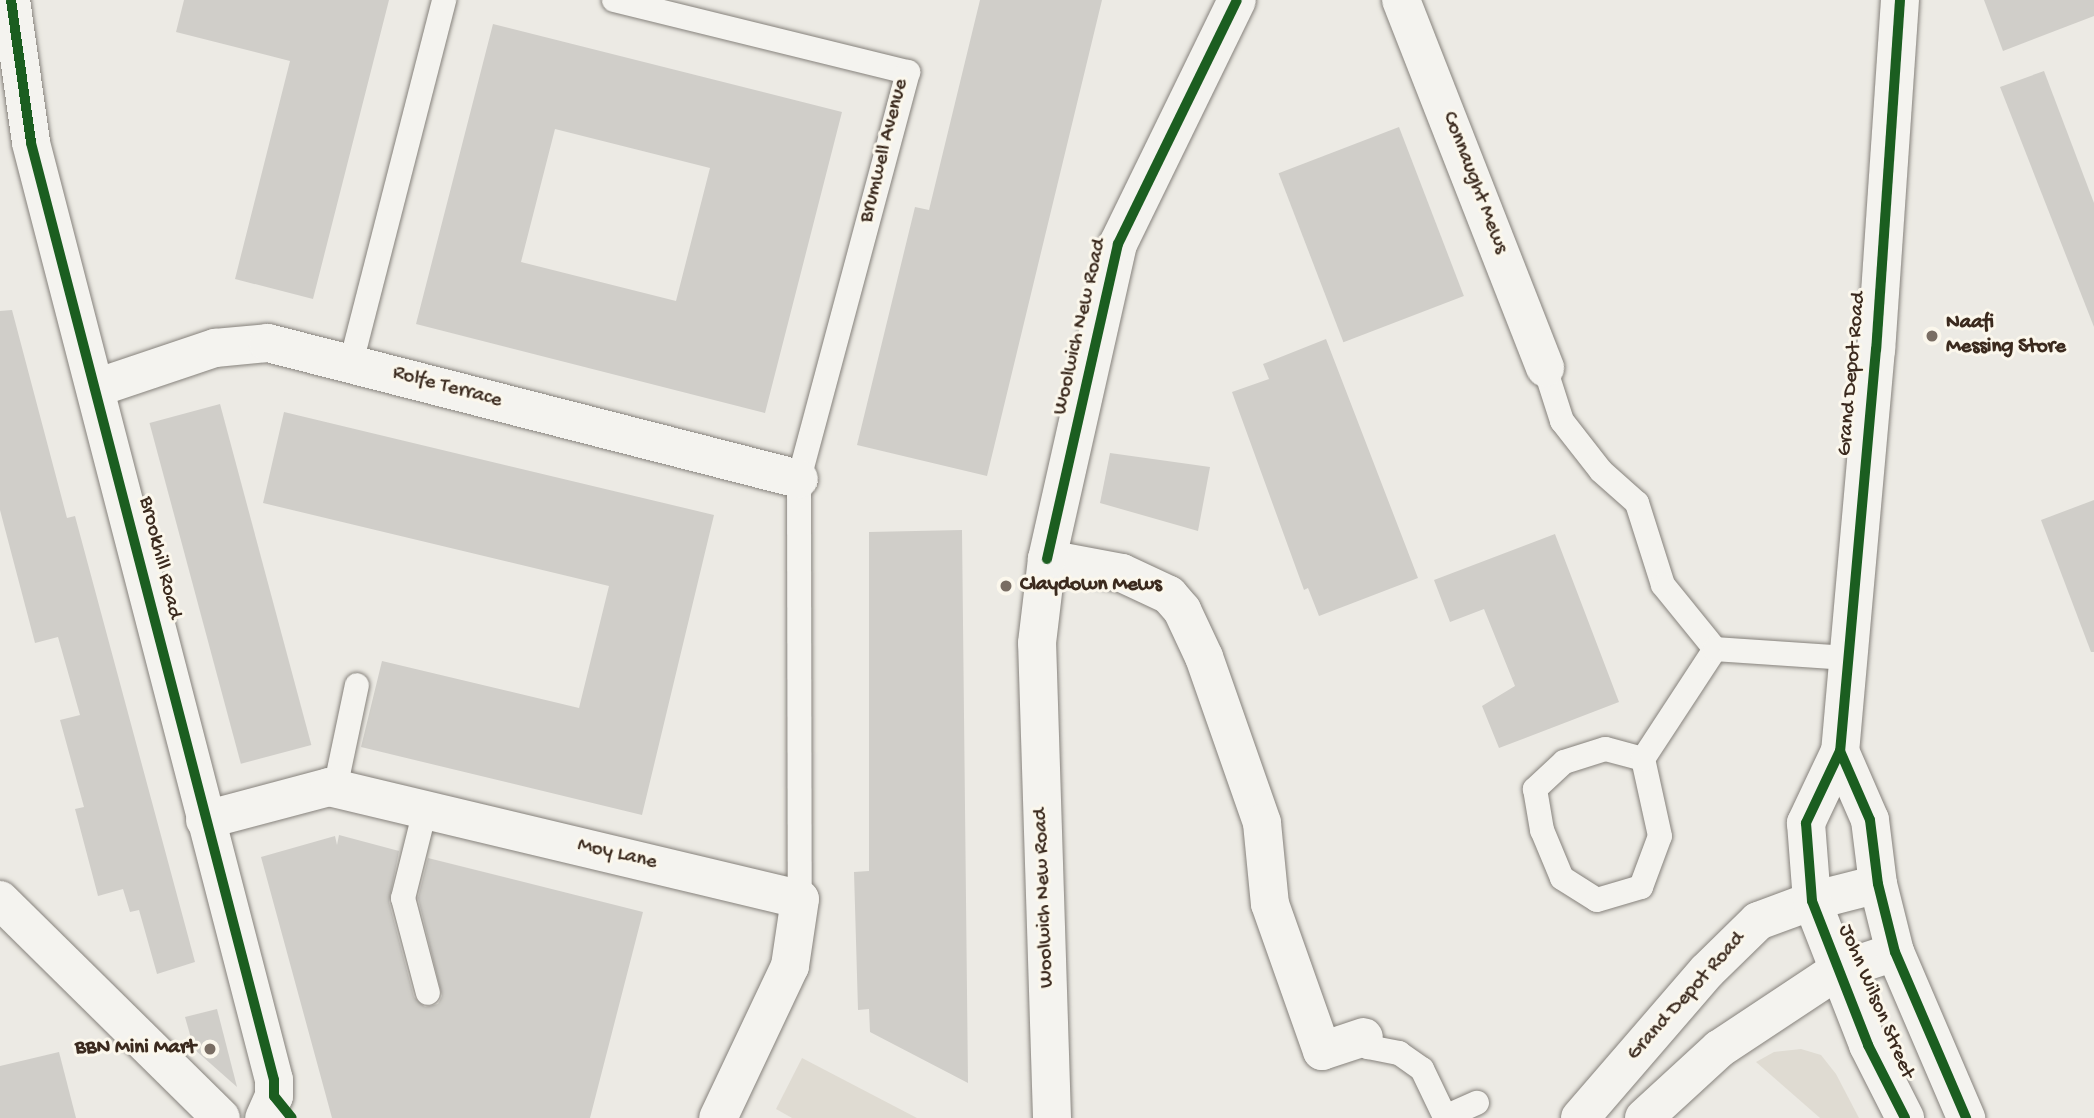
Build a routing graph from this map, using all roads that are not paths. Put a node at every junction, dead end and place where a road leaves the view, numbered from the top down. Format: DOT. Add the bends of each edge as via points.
graph roads {
  1 [pos="12,0"];
  2 [pos="444,0"];
  3 [pos="614,0"];
  4 [pos="1237,0"];
  5 [pos="1401,0"];
  6 [pos="1900,0"];
  7 [pos="351,363"];
  8 [pos="1545,368"];
  9 [pos="96,388"];
  10 [pos="799,479"];
  11 [pos="1047,559"];
  12 [pos="1715,649"];
  13 [pos="1847,658"];
  14 [pos="357,685"];
  15 [pos="1840,751"];
  16 [pos="1643,758"];
  17 [pos="335,789"];
  18 [pos="425,810"];
  19 [pos="205,820"];
  20 [pos="1878,884"];
  21 [pos="800,899"];
  22 [pos="0,900"];
  23 [pos="1812,901"];
  24 [pos="1895,952"];
  25 [pos="1837,971"];
  26 [pos="428,993"];
  27 [pos="1364,1037"];
  28 [pos="1477,1103"];
  29 [pos="221,1118"];
  30 [pos="264,1118"];
  31 [pos="718,1118"];
  32 [pos="1052,1118"];
  33 [pos="1580,1118"];
  34 [pos="1644,1118"];
  35 [pos="1905,1118"];
  36 [pos="1966,1118"];
  1 -- 9 [label="main road, Brookhill Road" via="29,132"];
  2 -- 7 [label="lane"];
  3 -- 10 [label="lane, Brumwell Avenue" via="908,72"];
  4 -- 11 [label="main road, Woolwich New Road" via="1118,244"];
  5 -- 8 [label="main road, Connaught Mews"];
  6 -- 13 [label="main road, Grand Depot Road" via="1876,349"];
  7 -- 9 [label="main road, Rolfe Terrace" via="268,343 215,348"];
  7 -- 10 [label="main road, Rolfe Terrace"];
  8 -- 12 [label="lane" via="1562,421 1601,471 1637,503 1663,585"];
  9 -- 19 [label="main road, Brookhill Road"];
  10 -- 21 [label="lane"];
  11 -- 27 [label="main road" via="1122,573 1170,595 1182,610 1262,823 1270,904 1322,1051"];
  11 -- 32 [label="main road, Woolwich New Road" via="1037,643"];
  12 -- 13 [label="lane"];
  12 -- 16 [label="lane"];
  13 -- 15 [label="main road, Grand Depot Road"];
  14 -- 17 [label="lane"];
  15 -- 20 [label="main road, Grand Depot Road" via="1870,820"];
  15 -- 23 [label="main road, Grand Depot Road" via="1807,823"];
  16 -- 16 [label="lane" via="1660,836 1641,887 1597,900 1562,878 1542,830 1535,789 1564,762 1605,749"];
  17 -- 18 [label="main road, Moy Lane"];
  17 -- 19 [label="main road, Moy Lane"];
  18 -- 21 [label="main road, Moy Lane"];
  18 -- 26 [label="lane" via="403,898"];
  19 -- 30 [label="main road, Brookhill Road" via="274,1080 274,1096"];
  20 -- 23 [label="main road, Grand Depot Road"];
  20 -- 24 [label="main road, Grand Depot Road"];
  21 -- 31 [label="main road" via="790,967"];
  22 -- 29 [label="main road"];
  23 -- 25 [label="main road, John Wilson Street"];
  23 -- 33 [label="main road, Grand Depot Road" via="1758,921 1731,946"];
  24 -- 25 [label="main road"];
  24 -- 36 [label="main road, John Wilson Street"];
  25 -- 34 [label="main road" via="1719,1049"];
  25 -- 35 [label="main road, John Wilson Street"];
  27 -- 28 [label="lane" via="1368,1047 1398,1053 1422,1069 1445,1117"];
}
